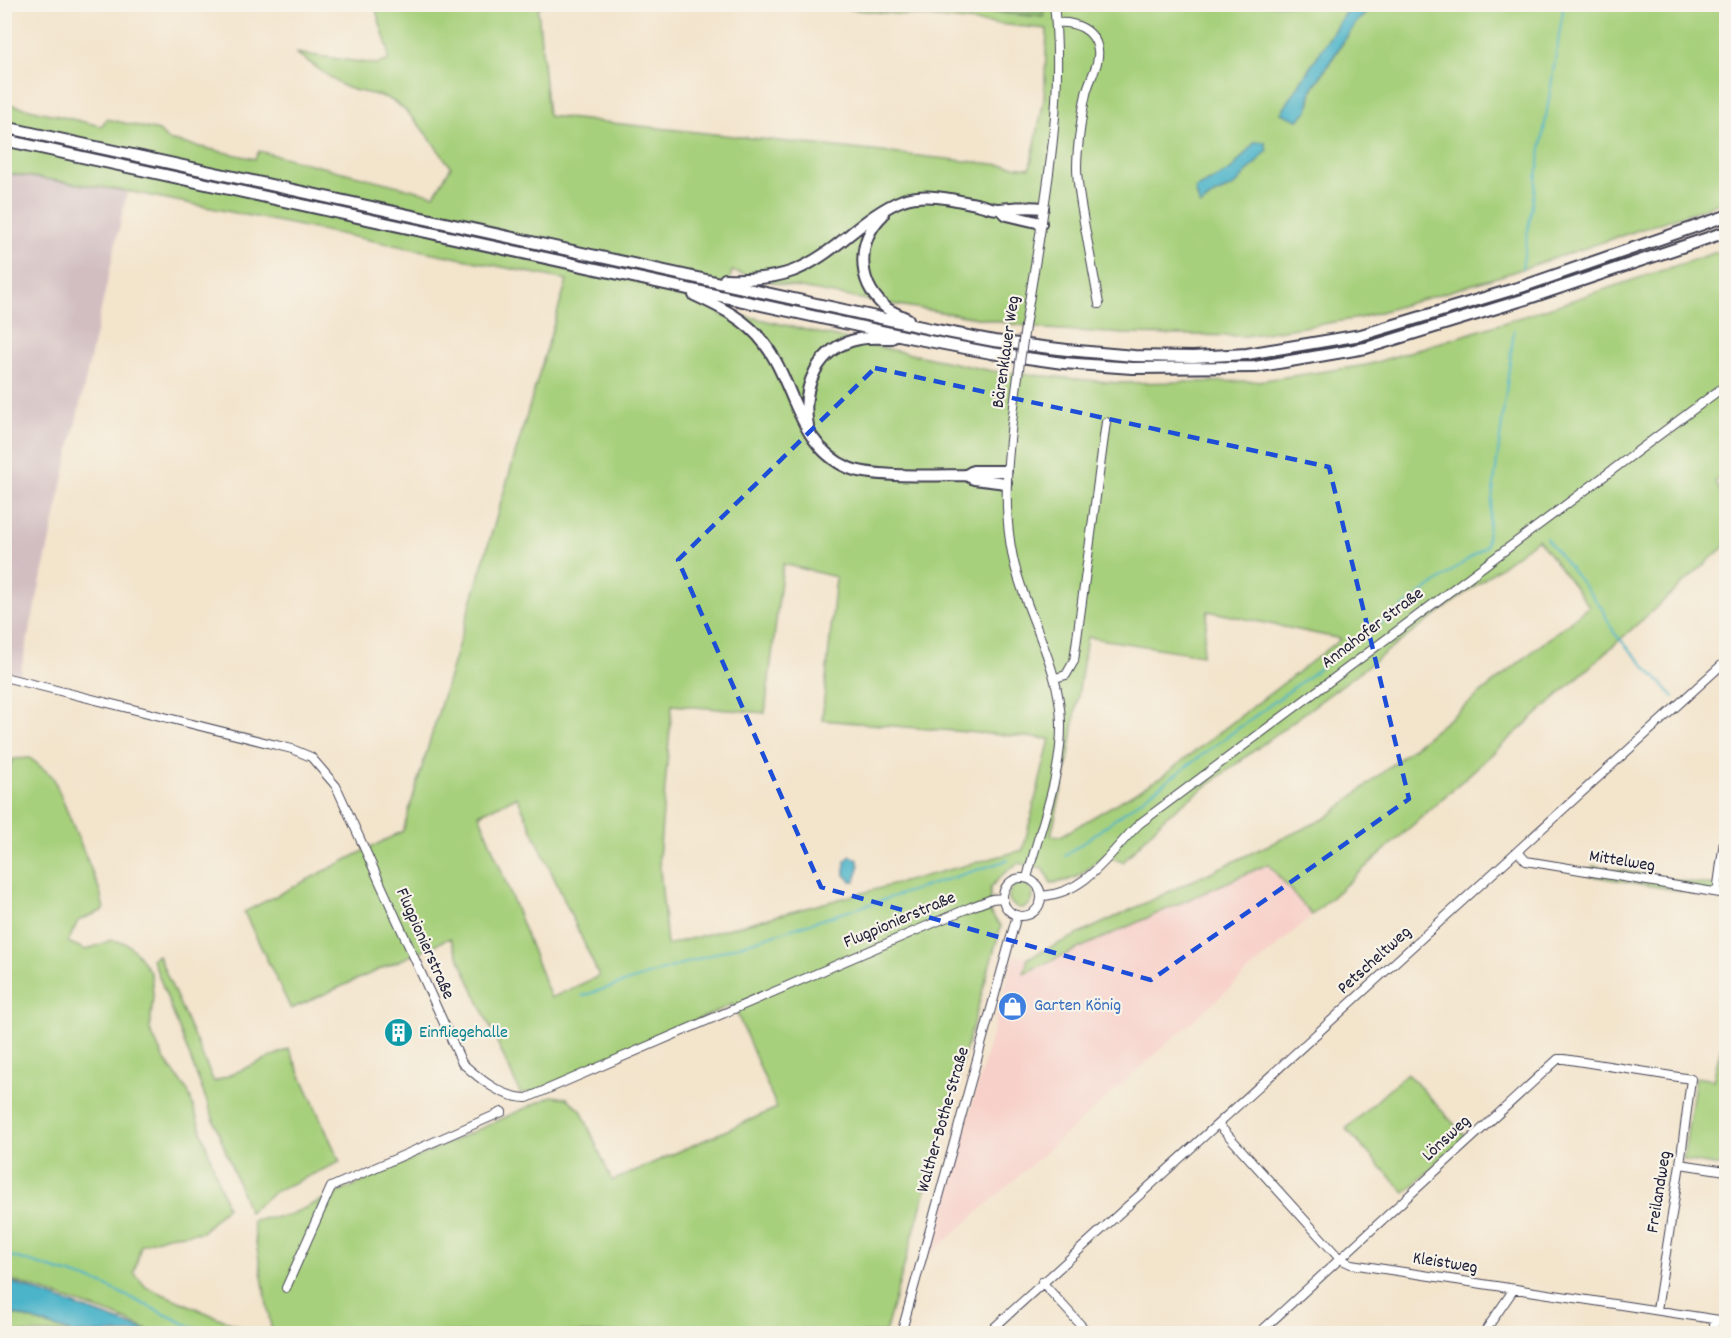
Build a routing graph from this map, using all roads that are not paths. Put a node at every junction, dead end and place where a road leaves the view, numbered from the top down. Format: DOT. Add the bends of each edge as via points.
graph roads {
  1 [pos="1054,4"];
  2 [pos="1056,23"];
  3 [pos="4,127"];
  4 [pos="4,140"];
  5 [pos="891,207"];
  6 [pos="1043,208"];
  7 [pos="999,209"];
  8 [pos="1726,216"];
  9 [pos="1041,224"];
  10 [pos="1726,232"];
  11 [pos="694,277"];
  12 [pos="674,286"];
  13 [pos="1099,304"];
  14 [pos="930,328"];
  15 [pos="913,338"];
  16 [pos="1726,385"];
  17 [pos="1106,422"];
  18 [pos="809,432"];
  19 [pos="1006,471"];
  20 [pos="966,475"];
  21 [pos="1006,483"];
  22 [pos="1726,661"];
  23 [pos="4,677"];
  24 [pos="1055,678"];
  25 [pos="1726,827"];
  26 [pos="1518,852"];
  27 [pos="1027,878"];
  28 [pos="1717,892"];
  29 [pos="1726,894"];
  30 [pos="1042,896"];
  31 [pos="1003,898"];
  32 [pos="1017,915"];
  33 [pos="1691,1079"];
  34 [pos="502,1112"];
  35 [pos="1218,1124"];
  36 [pos="1680,1164"];
  37 [pos="1726,1171"];
  38 [pos="1340,1259"];
  39 [pos="1042,1282"];
  40 [pos="286,1288"];
  41 [pos="1514,1289"];
  42 [pos="1657,1310"];
  43 [pos="1716,1320"];
  44 [pos="1726,1321"];
  45 [pos="901,1334"];
  46 [pos="987,1334"];
  47 [pos="1089,1334"];
  48 [pos="1258,1334"];
  49 [pos="1483,1334"];
  50 [pos="1712,1334"];
  1 -- 2 [label="street, Bärenklauer Weg"];
  2 -- 6 [label="street, Bärenklauer Weg" via="1058,84"];
  2 -- 13 [label="street" via="1080,26 1095,40 1098,50 1085,95 1077,167"];
  3 -- 11 [label="highway"];
  4 -- 12 [label="highway"];
  5 -- 7 [label="highway" via="901,201 929,197"];
  5 -- 11 [label="highway" via="823,256 785,274 748,280"];
  5 -- 14 [label="highway" via="867,236 862,256 864,274 871,292 883,306"];
  6 -- 7 [label="highway"];
  6 -- 9 [label="street, Bärenklauer Weg"];
  7 -- 9 [label="highway"];
  8 -- 14 [label="highway" via="1521,287 1361,335 1247,354 1134,356 994,341"];
  9 -- 19 [label="street, Bärenklauer Weg, bridge"];
  10 -- 15 [label="highway" via="1366,348 1255,367 1132,368 1063,363"];
  11 -- 14 [label="highway"];
  12 -- 15 [label="highway"];
  12 -- 18 [label="highway" via="720,307 751,327 775,358"];
  15 -- 18 [label="highway" via="858,339 826,356 809,383"];
  16 -- 30 [label="street, Annahofer Straße" via="1139,824 1092,875 1076,886"];
  17 -- 24 [label="street" via="1074,661 1066,675"];
  18 -- 20 [label="highway" via="822,450 851,469 872,474"];
  19 -- 20 [label="highway" via="973,471"];
  19 -- 21 [label="street, Bärenklauer Weg"];
  20 -- 21 [label="highway"];
  21 -- 24 [label="street, Bärenklauer Weg" via="1013,557"];
  22 -- 26 [label="street, Petscheltweg"];
  23 -- 31 [label="street, Flugpionierstraße" via="311,757 336,786 462,1063 481,1080 518,1098 527,1098 971,907"];
  24 -- 27 [label="street, Bärenklauer Weg" via="1061,722 1057,770"];
  25 -- 28 [label="street"];
  26 -- 28 [label="street, Mittelweg" via="1526,861"];
  26 -- 35 [label="street, Petscheltweg"];
  27 -- 30 [label="street" via="1037,884"];
  27 -- 31 [label="street" via="1010,882"];
  28 -- 29 [label="street, Mittelweg"];
  30 -- 32 [label="street" via="1035,912"];
  31 -- 32 [label="street" via="1008,910"];
  32 -- 45 [label="street, Walther-Bothe-Straße"];
  33 -- 36 [label="street, Freilandweg"];
  33 -- 38 [label="street, Lönsweg" via="1558,1059"];
  34 -- 40 [label="street" via="331,1187"];
  35 -- 38 [label="street"];
  35 -- 39 [label="street, Petscheltweg"];
  36 -- 37 [label="street"];
  36 -- 42 [label="street, Freilandweg"];
  38 -- 41 [label="street, Kleistweg" via="1351,1264"];
  38 -- 48 [label="street, Lönsweg"];
  39 -- 46 [label="street, Petscheltweg"];
  39 -- 47 [label="street"];
  41 -- 42 [label="street, Kleistweg"];
  41 -- 49 [label="street"];
  42 -- 43 [label="street, Kleistweg"];
  43 -- 44 [label="street, Kleistweg"];
  43 -- 50 [label="street"];
}
